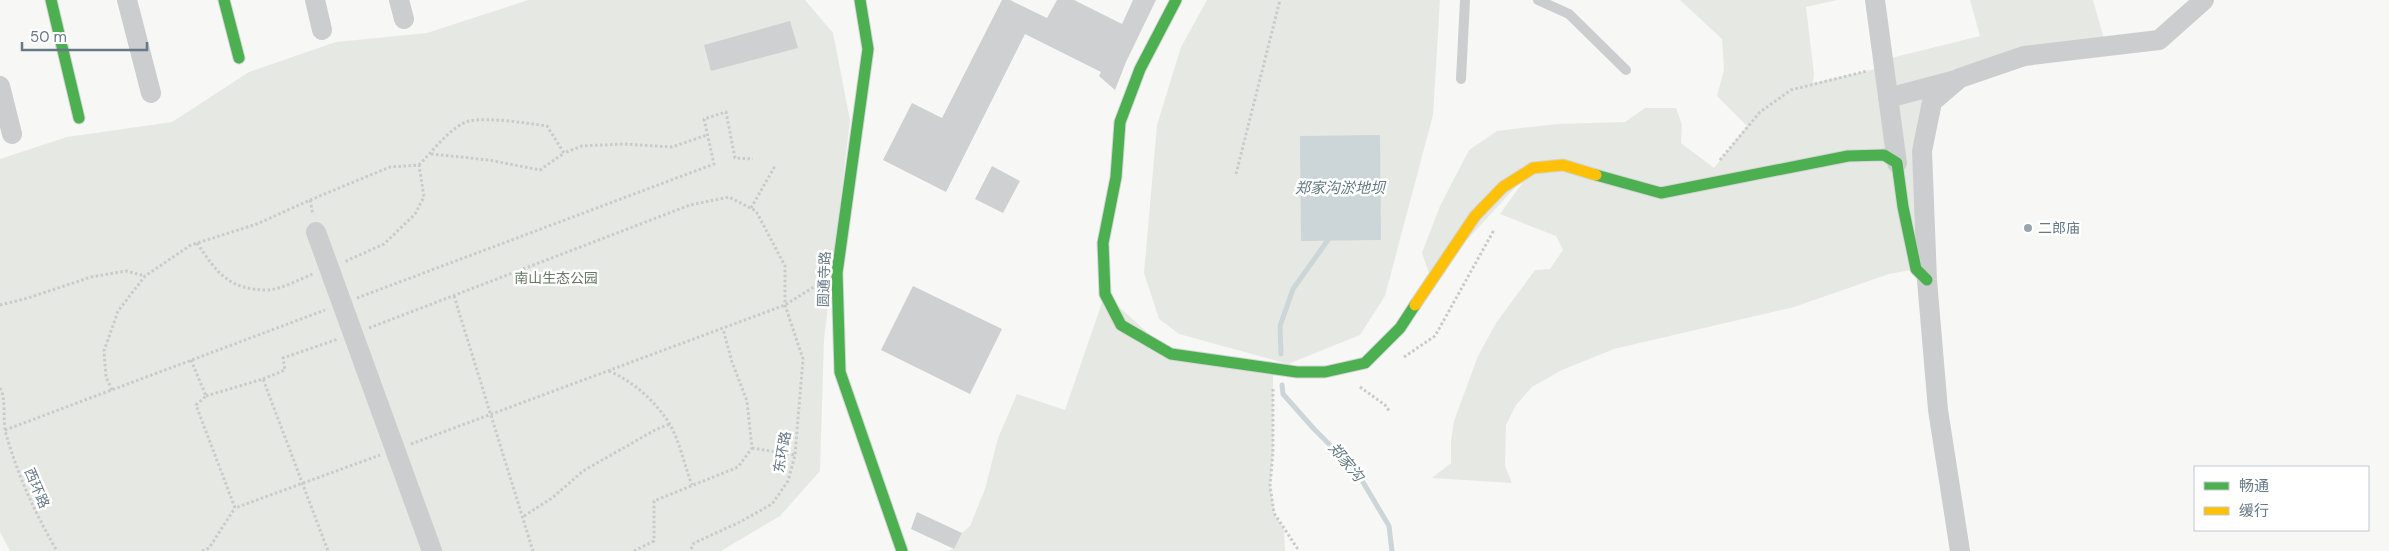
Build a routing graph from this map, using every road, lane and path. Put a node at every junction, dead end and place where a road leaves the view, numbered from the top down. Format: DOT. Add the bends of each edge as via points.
graph roads {
  1 [pos="52,0"];
  2 [pos="127,0"];
  3 [pos="224,0"];
  4 [pos="315,0"];
  5 [pos="860,0"];
  6 [pos="1176,0"];
  7 [pos="1280,0"];
  8 [pos="1465,0"];
  9 [pos="1538,0"];
  10 [pos="1875,0"];
  11 [pos="2204,0"];
  12 [pos="322,30"];
  13 [pos="239,58"];
  14 [pos="1884,67"];
  15 [pos="1626,70"];
  16 [pos="1960,78"];
  17 [pos="1461,79"];
  18 [pos="0,86"];
  19 [pos="151,93"];
  20 [pos="1888,98"];
  21 [pos="79,118"];
  22 [pos="12,134"];
  23 [pos="708,135"];
  24 [pos="564,153"];
  25 [pos="430,154"];
  26 [pos="753,158"];
  27 [pos="1719,162"];
  28 [pos="1897,163"];
  29 [pos="419,165"];
  30 [pos="775,166"];
  31 [pos="1236,174"];
  32 [pos="751,208"];
  33 [pos="316,232"];
  34 [pos="837,273"];
  35 [pos="145,276"];
  36 [pos="1927,280"];
  37 [pos="454,296"];
  38 [pos="342,304"];
  39 [pos="0,305"];
  40 [pos="785,305"];
  41 [pos="722,329"];
  42 [pos="354,334"];
  43 [pos="191,360"];
  44 [pos="1273,368"];
  45 [pos="608,371"];
  46 [pos="264,379"];
  47 [pos="1353,384"];
  48 [pos="0,388"];
  49 [pos="112,390"];
  50 [pos="206,396"];
  51 [pos="1390,412"];
  52 [pos="490,414"];
  53 [pos="670,424"];
  54 [pos="5,430"];
  55 [pos="752,448"];
  56 [pos="396,450"];
  57 [pos="795,455"];
  58 [pos="303,484"];
  59 [pos="692,485"];
  60 [pos="236,508"];
  61 [pos="524,516"];
  62 [pos="57,551"];
  63 [pos="202,551"];
  64 [pos="328,551"];
  65 [pos="432,551"];
  66 [pos="533,551"];
  67 [pos="634,551"];
  68 [pos="690,551"];
  69 [pos="902,551"];
  70 [pos="1299,551"];
  71 [pos="1960,551"];
  1 -- 21 [label="street"];
  2 -- 19 [label="street"];
  3 -- 13 [label="street"];
  4 -- 12 [label="street"];
  5 -- 34 [label="street, 圆通寺路" via="868,49"];
  6 -- 44 [label="street" via="1140,69 1120,122 1116,177 1103,243 1105,294 1121,325 1171,354"];
  7 -- 31 [label="path"];
  8 -- 17 [label="lane"];
  9 -- 15 [label="lane" via="1569,14"];
  10 -- 14 [label="street"];
  11 -- 16 [label="street" via="2159,40 2024,56"];
  14 -- 20 [label="street"];
  14 -- 27 [label="path" via="1791,90 1760,112"];
  16 -- 20 [label="street"];
  16 -- 36 [label="street" via="1932,102 1922,151"];
  18 -- 22 [label="street"];
  20 -- 28 [label="street"];
  23 -- 24 [label="path" via="672,147 615,144 582,146"];
  23 -- 26 [label="path" via="704,120 726,112 735,158"];
  23 -- 38 [label="path" via="714,164"];
  24 -- 25 [label="path" via="540,170 489,160"];
  24 -- 25 [label="path" via="547,126 494,121 468,122 444,138"];
  25 -- 29 [label="path"];
  28 -- 36 [label="street" via="1916,269"];
  28 -- 44 [label="street" via="1884,155 1848,156 1661,193 1563,165 1534,168 1503,187 1476,216 1400,328 1365,363 1325,372"];
  30 -- 32 [label="path"];
  32 -- 37 [label="path" via="729,197 690,205"];
  32 -- 40 [label="path, 东环路" via="756,211 785,266"];
  33 -- 35 [label="path" via="310,200 258,224 191,245"];
  33 -- 38 [label="street"];
  34 -- 40 [label="path"];
  34 -- 69 [label="street, 圆通寺路" via="840,372"];
  35 -- 39 [label="path" via="126,271 91,277"];
  35 -- 49 [label="path" via="118,311 104,351 106,378"];
  36 -- 71 [label="street" via="1938,410"];
  37 -- 42 [label="path"];
  37 -- 52 [label="path"];
  38 -- 42 [label="street"];
  38 -- 43 [label="path"];
  40 -- 41 [label="path"];
  40 -- 57 [label="path, 东环路" via="803,359"];
  41 -- 45 [label="path"];
  41 -- 55 [label="path" via="747,401"];
  42 -- 46 [label="path" via="283,358 286,370"];
  42 -- 56 [label="street"];
  43 -- 49 [label="path"];
  43 -- 50 [label="path"];
  44 -- 70 [label="path" via="1270,486 1274,514"];
  45 -- 52 [label="path"];
  45 -- 53 [label="path" via="648,396"];
  46 -- 50 [label="path"];
  46 -- 58 [label="path"];
  47 -- 51 [label="path" via="1366,390"];
  48 -- 54 [label="path, 西环路"];
  49 -- 54 [label="path"];
  50 -- 60 [label="path" via="196,405"];
  52 -- 56 [label="path"];
  52 -- 61 [label="path"];
  53 -- 59 [label="path"];
  53 -- 61 [label="path" via="583,471 552,498"];
  54 -- 62 [label="path, 西环路" via="32,507"];
  55 -- 57 [label="path"];
  55 -- 59 [label="path" via="738,466"];
  56 -- 58 [label="path"];
  56 -- 65 [label="street"];
  57 -- 68 [label="path, 东环路" via="788,481 772,504 694,543"];
  58 -- 60 [label="path"];
  58 -- 64 [label="path"];
  59 -- 67 [label="path" via="654,501 654,541"];
  60 -- 63 [label="path" via="209,548"];
  61 -- 66 [label="path"];
}
